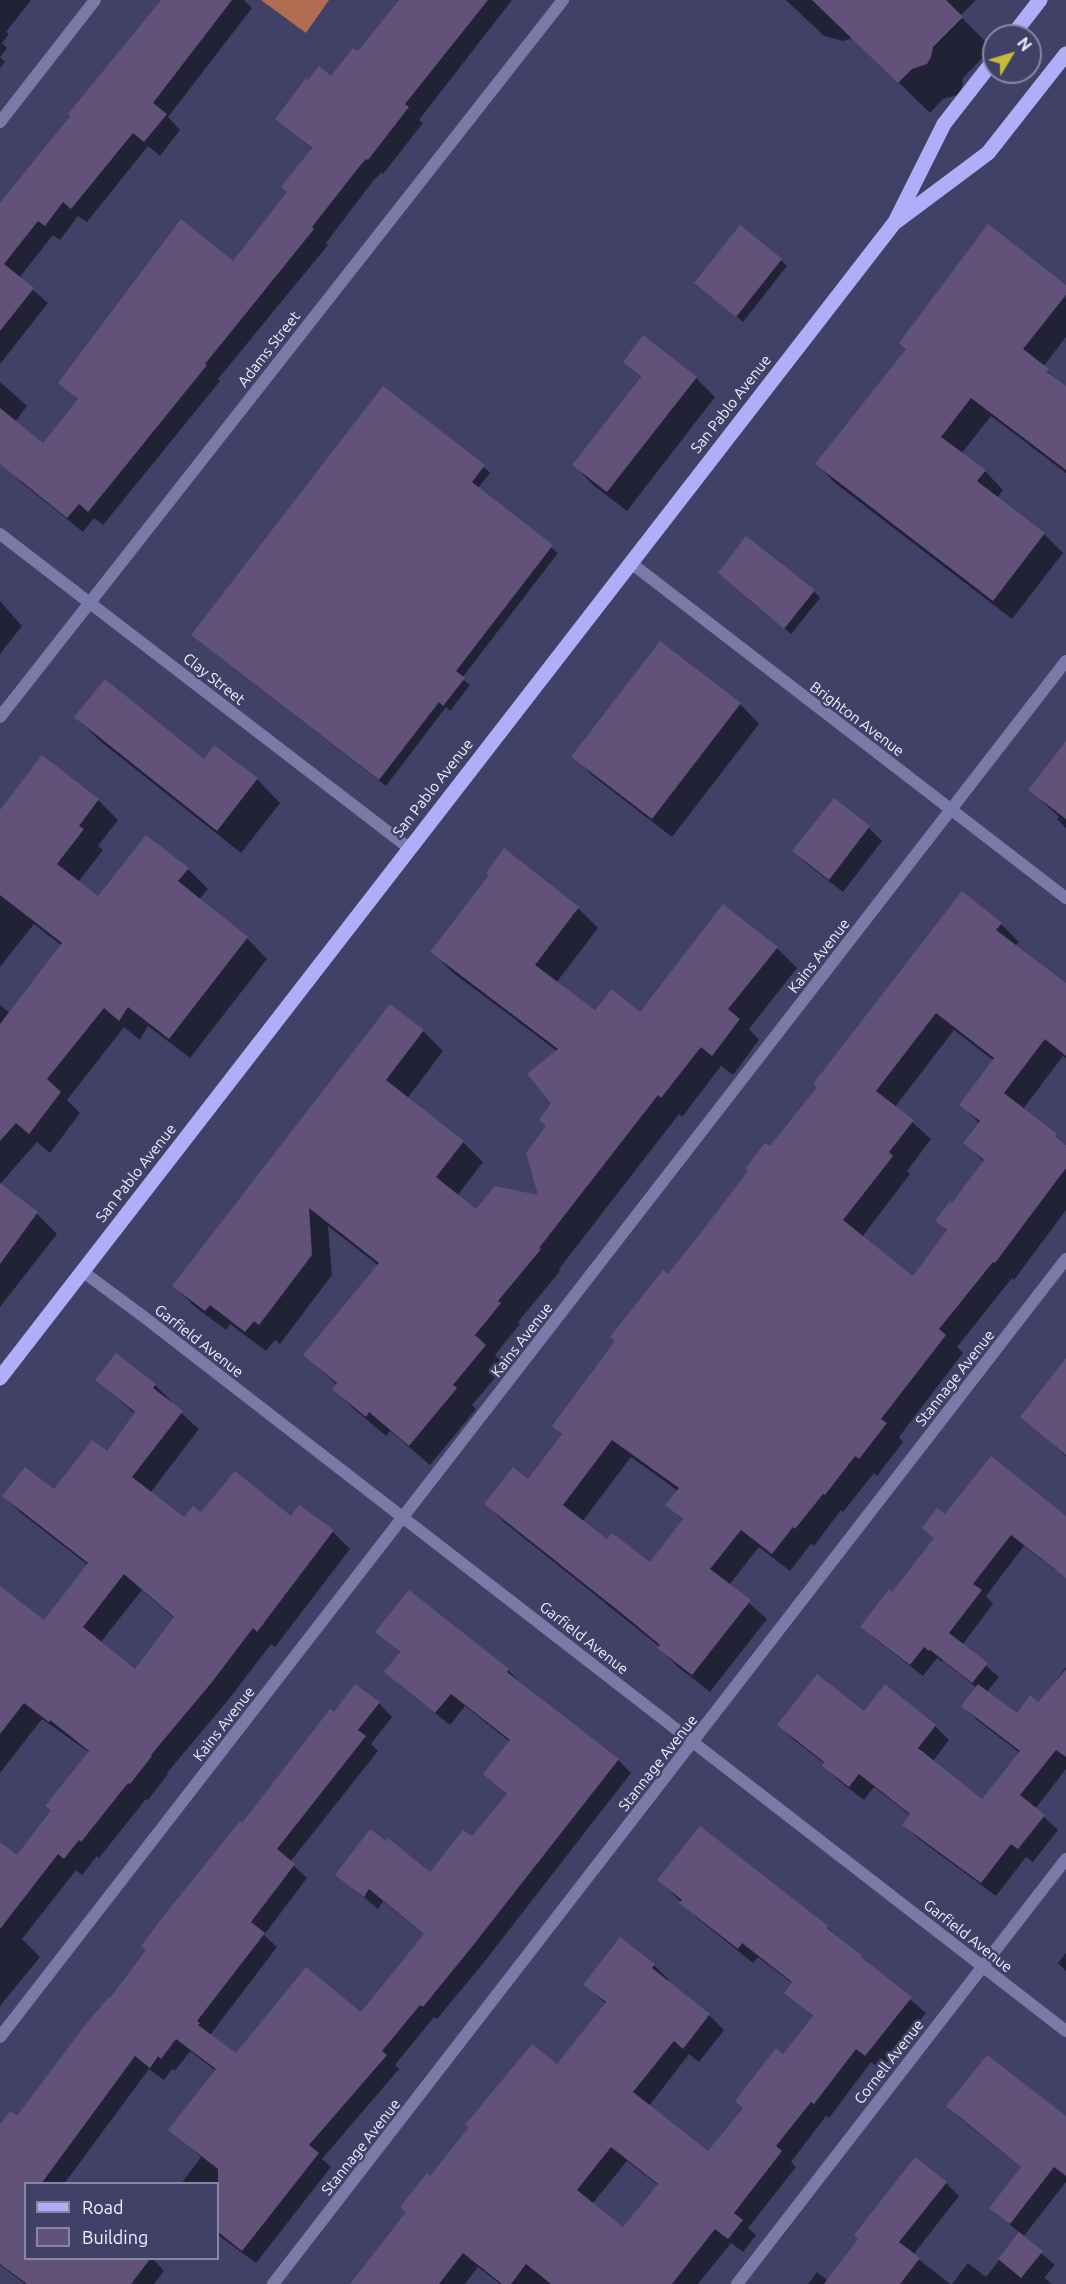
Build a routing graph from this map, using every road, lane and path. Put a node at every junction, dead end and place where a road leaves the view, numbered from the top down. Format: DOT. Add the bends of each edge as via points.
graph roads {
  1 [pos="95,0"];
  2 [pos="563,0"];
  3 [pos="1040,0"];
  4 [pos="1021,24"];
  5 [pos="1066,54"];
  6 [pos="982,75"];
  7 [pos="0,122"];
  8 [pos="895,222"];
  9 [pos="0,534"];
  10 [pos="631,563"];
  11 [pos="89,602"];
  12 [pos="1066,661"];
  13 [pos="0,717"];
  14 [pos="951,809"];
  15 [pos="409,848"];
  16 [pos="1066,898"];
  17 [pos="1066,1259"];
  18 [pos="82,1271"];
  19 [pos="0,1377"];
  20 [pos="404,1518"];
  21 [pos="694,1742"];
  22 [pos="1066,1859"];
  23 [pos="983,1966"];
  24 [pos="1066,2031"];
  25 [pos="0,2037"];
  26 [pos="273,2284"];
  27 [pos="737,2284"];
  1 -- 7 [label="street"];
  2 -- 11 [label="street, Adams Street"];
  3 -- 4 [label="main road"];
  5 -- 8 [label="main road, San Pablo Avenue" via="988,153"];
  6 -- 8 [label="main road, San Pablo Avenue" via="944,124"];
  8 -- 10 [label="main road, San Pablo Avenue"];
  9 -- 11 [label="street, Clay Street"];
  10 -- 14 [label="street, Brighton Avenue"];
  10 -- 15 [label="main road, San Pablo Avenue"];
  11 -- 13 [label="street, Adams Street"];
  11 -- 15 [label="street, Clay Street"];
  12 -- 14 [label="street, Kains Avenue"];
  14 -- 16 [label="street, Brighton Avenue"];
  14 -- 20 [label="street, Kains Avenue"];
  15 -- 18 [label="main road, San Pablo Avenue"];
  17 -- 21 [label="street, Stannage Avenue"];
  18 -- 19 [label="main road, San Pablo Avenue"];
  18 -- 20 [label="street, Garfield Avenue"];
  20 -- 21 [label="street, Garfield Avenue"];
  20 -- 25 [label="street, Kains Avenue"];
  21 -- 23 [label="street, Garfield Avenue"];
  21 -- 26 [label="street, Stannage Avenue"];
  22 -- 23 [label="street, Cornell Avenue"];
  23 -- 24 [label="street, Garfield Avenue"];
  23 -- 27 [label="street, Cornell Avenue"];
}
